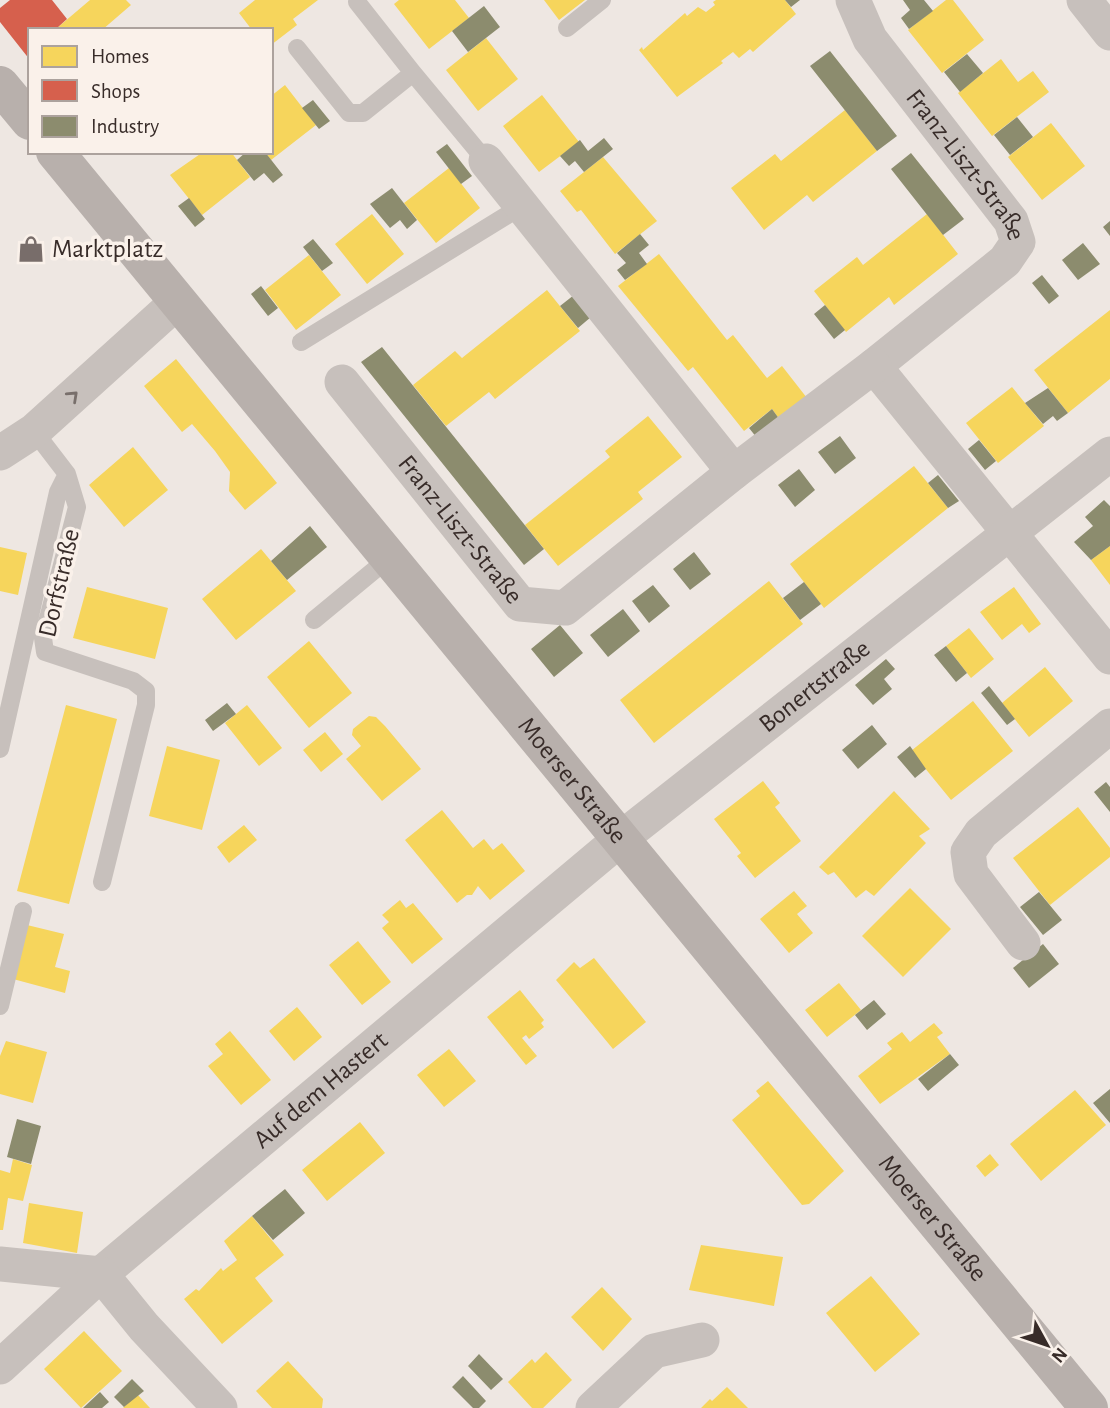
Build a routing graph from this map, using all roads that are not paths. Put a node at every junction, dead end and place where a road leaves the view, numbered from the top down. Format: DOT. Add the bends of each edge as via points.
graph roads {
  1 [pos="602,0"];
  2 [pos="853,0"];
  3 [pos="1084,0"];
  4 [pos="357,2"];
  5 [pos="566,28"];
  6 [pos="1110,33"];
  7 [pos="297,48"];
  8 [pos="413,73"];
  9 [pos="0,85"];
  10 [pos="28,119"];
  11 [pos="57,154"];
  12 [pos="486,161"];
  13 [pos="522,206"];
  14 [pos="178,301"];
  15 [pos="301,342"];
  16 [pos="874,366"];
  17 [pos="342,382"];
  18 [pos="34,431"];
  19 [pos="0,453"];
  20 [pos="1110,454"];
  21 [pos="734,472"];
  22 [pos="67,474"];
  23 [pos="1010,533"];
  24 [pos="389,558"];
  25 [pos="314,620"];
  26 [pos="1110,657"];
  27 [pos="1110,726"];
  28 [pos="0,749"];
  29 [pos="618,840"];
  30 [pos="102,882"];
  31 [pos="23,911"];
  32 [pos="1023,943"];
  33 [pos="0,1006"];
  34 [pos="0,1264"];
  35 [pos="101,1275"];
  36 [pos="702,1340"];
  37 [pos="0,1367"];
  38 [pos="220,1408"];
  39 [pos="593,1408"];
  40 [pos="1089,1408"];
  1 -- 5 [label="lane"];
  2 -- 16 [label="street, Franz-Liszt-Straße" via="870,39 1011,220 1018,242 1005,261"];
  3 -- 6 [label="street"];
  4 -- 8 [label="lane"];
  7 -- 8 [label="lane" via="349,113 363,113"];
  8 -- 12 [label="lane"];
  9 -- 10 [label="main road"];
  11 -- 14 [label="main road, Moerser Straße"];
  12 -- 13 [label="street"];
  13 -- 15 [label="lane"];
  13 -- 21 [label="street"];
  18 -- 14 [label="street, one-way"];
  14 -- 24 [label="main road, Moerser Straße"];
  16 -- 21 [label="street, Franz-Liszt-Straße"];
  16 -- 23 [label="street"];
  17 -- 21 [label="street, Franz-Liszt-Straße" via="520,604 565,608"];
  18 -- 19 [label="street"];
  18 -- 22 [label="lane, Dorfstraße"];
  20 -- 23 [label="street, Bonertstraße"];
  22 -- 28 [label="lane" via="58,492"];
  22 -- 30 [label="lane, Dorfstraße" via="77,507 43,638 45,652 133,681 146,691"];
  23 -- 26 [label="street"];
  23 -- 29 [label="street, Bonertstraße"];
  24 -- 25 [label="lane"];
  24 -- 29 [label="main road, Moerser Straße"];
  27 -- 32 [label="street" via="981,833 968,852 971,874"];
  29 -- 35 [label="street, Auf dem Hastert"];
  29 -- 40 [label="main road, Moerser Straße"];
  31 -- 33 [label="lane"];
  34 -- 35 [label="street"];
  35 -- 37 [label="street, Auf dem Hastert"];
  35 -- 38 [label="street"];
  36 -- 39 [label="street" via="654,1351"];
}
